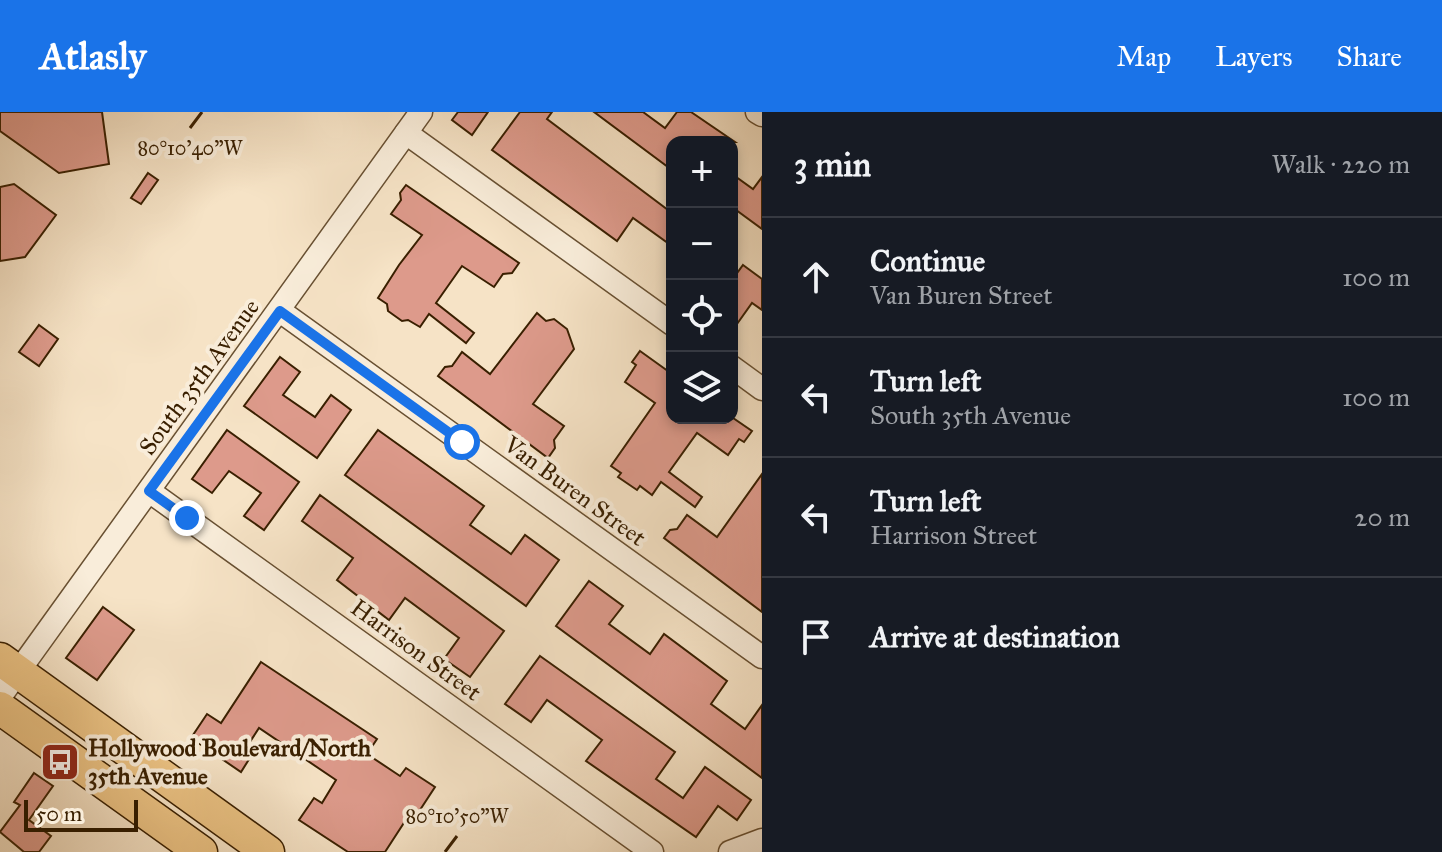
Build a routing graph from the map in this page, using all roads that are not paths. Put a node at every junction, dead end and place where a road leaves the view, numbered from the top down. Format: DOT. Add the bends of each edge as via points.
graph roads {
  1 [pos="421,112"];
  2 [pos="406,133"];
  3 [pos="280,311"];
  4 [pos="666,320"];
  5 [pos="738,371"];
  6 [pos="762,389"];
  7 [pos="149,491"];
  8 [pos="762,657"];
  9 [pos="6,676"];
  10 [pos="0,708"];
  11 [pos="762,840"];
  12 [pos="201,852"];
  13 [pos="268,852"];
  14 [pos="652,852"];
  15 [pos="730,852"];
  1 -- 2 [label="street, South 35th Avenue"];
  2 -- 3 [label="street, South 35th Avenue"];
  2 -- 4 [label="street"];
  3 -- 7 [label="street, South 35th Avenue"];
  3 -- 8 [label="street, Van Buren Street"];
  5 -- 6 [label="street"];
  7 -- 9 [label="street, South 35th Avenue"];
  7 -- 14 [label="street, Harrison Street"];
  9 -- 13 [label="highway"];
  10 -- 12 [label="highway"];
  11 -- 15 [label="street"];
}
